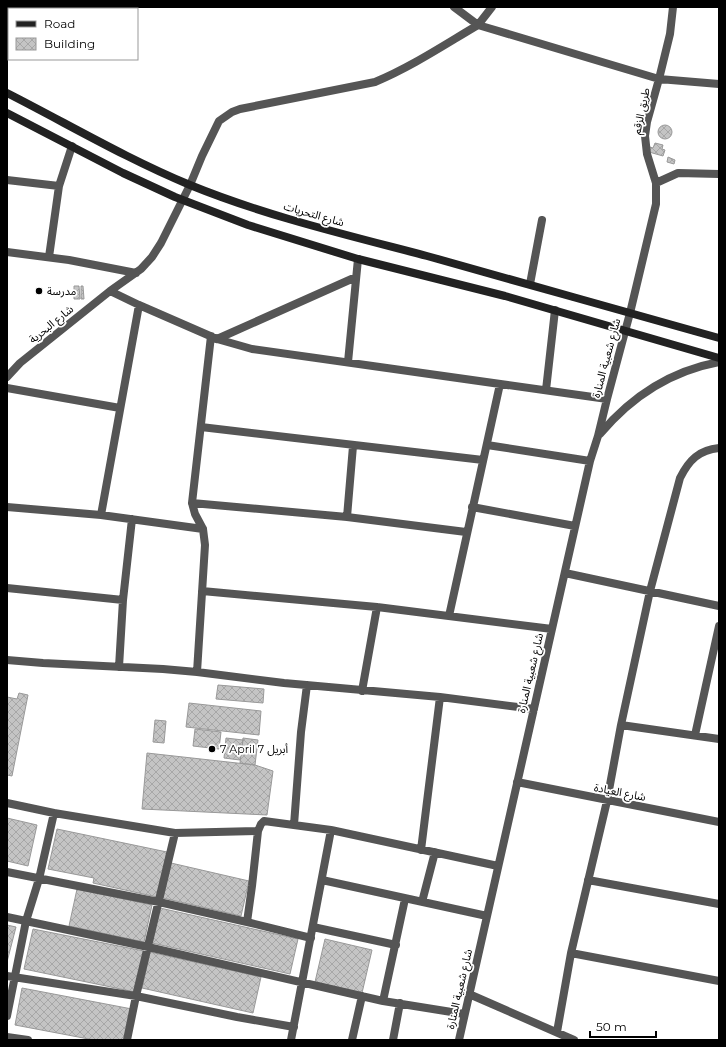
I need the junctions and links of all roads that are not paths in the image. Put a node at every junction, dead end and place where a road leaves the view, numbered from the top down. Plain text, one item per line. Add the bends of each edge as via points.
1 (454, 7) edge
2 (492, 7) edge
3 (673, 7) edge
4 (478, 25) junction
5 (659, 79) junction
6 (719, 84) edge
7 (7, 93) edge
8 (7, 113) edge
9 (72, 146) junction
10 (719, 174) edge
11 (7, 180) edge
12 (656, 183) junction
13 (190, 185) junction
14 (59, 186) junction
15 (182, 200) junction
16 (542, 220) dead end
17 (7, 252) edge
18 (49, 257) junction
19 (358, 259) junction
20 (136, 273) junction
21 (356, 277) junction
22 (530, 284) junction
23 (110, 291) junction
24 (139, 305) junction
25 (556, 310) junction
26 (630, 313) junction
27 (625, 330) junction
28 (214, 338) junction
29 (719, 338) edge
30 (719, 358) edge
31 (348, 362) junction
32 (719, 362) edge
33 (7, 377) edge
34 (500, 384) junction
35 (7, 388) edge
36 (546, 390) junction
37 (606, 399) junction
38 (120, 408) junction
39 (201, 427) junction
40 (598, 436) junction
41 (486, 445) junction
42 (353, 446) junction
43 (719, 448) edge
44 (483, 460) junction
45 (590, 461) junction
46 (192, 503) junction
47 (7, 507) edge
48 (472, 507) junction
49 (101, 515) junction
50 (347, 517) junction
51 (132, 519) junction
52 (575, 526) junction
53 (203, 529) junction
54 (466, 532) junction
55 (564, 572) junction
56 (7, 588) edge
57 (202, 591) junction
58 (650, 591) junction
59 (123, 600) junction
60 (719, 606) edge
61 (377, 607) junction
62 (449, 616) junction
63 (719, 626) edge
64 (552, 629) junction
65 (7, 660) edge
66 (118, 667) junction
67 (197, 672) junction
68 (307, 685) junction
69 (362, 691) junction
70 (440, 697) junction
71 (534, 709) junction
72 (621, 725) junction
73 (695, 735) junction
74 (719, 739) edge
75 (517, 782) junction
76 (607, 801) junction
77 (7, 803) edge
78 (54, 813) junction
79 (719, 822) edge
80 (294, 825) junction
81 (331, 830) junction
82 (258, 831) junction
83 (175, 833) junction
84 (421, 850) junction
85 (435, 852) junction
86 (498, 866) junction
87 (7, 872) edge
88 (39, 879) junction
89 (322, 880) junction
90 (588, 880) junction
91 (405, 899) junction
92 (159, 902) junction
93 (422, 902) junction
94 (719, 904) edge
95 (487, 916) junction
96 (7, 917) edge
97 (26, 921) junction
98 (247, 922) junction
99 (313, 926) junction
100 (311, 938) junction
101 (396, 945) junction
102 (148, 947) junction
103 (570, 953) junction
104 (11, 977) edge
105 (719, 981) edge
106 (302, 983) junction
107 (469, 994) junction
108 (136, 996) junction
109 (362, 996) junction
110 (383, 1001) junction
111 (400, 1003) junction
112 (464, 1014) junction
113 (7, 1016) edge
114 (294, 1027) junction
115 (557, 1032) junction
116 (7, 1037) edge
117 (28, 1040) edge
118 (127, 1040) edge
119 (291, 1040) edge
120 (352, 1040) edge
121 (393, 1040) edge
122 (458, 1040) edge
123 (574, 1040) edge

1 - 4 street
2 - 4 street
3 - 5 street, طريق الزقم via 670,34
4 - 5 street
4 - 13 street, شارع البحرية via 390,76 375,82 232,112 219,121
5 - 6 street
5 - 12 street, طريق الزقم via 645,136 647,154
7 - 13 main road, شارع التحريات
8 - 9 main road
9 - 14 street
9 - 15 main road
10 - 12 street via 678,173
11 - 14 street
12 - 26 street, طريق الزقم via 656,204
13 - 15 street, شارع البحرية
13 - 22 main road, شارع التحريات via 274,214
14 - 18 street
15 - 19 main road via 248,225
15 - 20 street, شارع البحرية via 155,252
16 - 22 street
17 - 18 street
18 - 20 street
19 - 21 street
19 - 25 main road
20 - 23 street, شارع البحرية
21 - 28 street
21 - 31 street
22 - 26 main road, شارع التحريات
23 - 24 street
23 - 33 street, شارع البحرية via 20,363
24 - 28 street
24 - 38 street
25 - 27 main road
25 - 36 street
26 - 27 street, شارع شعبية المنارة
26 - 29 main road, شارع التحريات
27 - 30 main road
27 - 37 street, شارع شعبية المنارة
28 - 31 street via 252,349
28 - 39 street
31 - 34 street
32 - 40 street via 678,374 648,390 621,411
34 - 36 street
34 - 41 street
35 - 38 street
36 - 37 street
37 - 40 street, شارع شعبية المنارة
38 - 49 street
39 - 42 street
39 - 46 street
40 - 45 street, شارع شعبية المنارة
41 - 44 street
41 - 45 street
42 - 44 street
42 - 50 street
43 - 58 street via 701,453 688,462 680,478
44 - 48 street
45 - 52 street, شارع شعبية المنارة
46 - 50 street
46 - 53 street
47 - 49 street
48 - 52 street
48 - 54 street
49 - 51 street
50 - 54 street
51 - 53 street
51 - 59 street
52 - 55 street, شارع شعبية المنارة
53 - 57 street via 205,545
54 - 62 street
55 - 58 street
55 - 64 street, شارع شعبية المنارة
56 - 59 street
57 - 61 street
57 - 67 street
58 - 60 street
58 - 72 street
59 - 66 street
61 - 62 street
61 - 69 street
62 - 64 street
63 - 73 street
64 - 71 street, شارع شعبية المنارة
65 - 66 street
66 - 67 street
67 - 68 street
68 - 69 street
68 - 80 street
69 - 70 street
70 - 71 street
70 - 84 street
71 - 75 street, شارع شعبية المنارة
72 - 73 street
72 - 76 street
73 - 74 street
75 - 76 street, شارع العيادة
75 - 86 street, شارع شعبية المنارة
76 - 79 street, شارع العيادة
76 - 90 street
77 - 78 street
78 - 83 street
78 - 88 street
80 - 81 street
80 - 82 street via 264,822
81 - 84 street
81 - 89 street
82 - 83 street
82 - 98 street
83 - 92 street
84 - 85 street
85 - 86 street
85 - 93 street
86 - 95 street, شارع شعبية المنارة
87 - 88 street
88 - 92 street
88 - 97 street
89 - 91 street
89 - 99 street
90 - 94 street
90 - 103 street
91 - 93 street
91 - 101 street
92 - 98 street
92 - 102 street
93 - 95 street
95 - 107 street, شارع شعبية المنارة
96 - 97 street
97 - 102 street
97 - 104 street
98 - 100 street
99 - 100 street
99 - 101 street
100 - 106 street
101 - 110 street
102 - 106 street
102 - 108 street
103 - 105 street
103 - 115 street
104 - 108 street
104 - 113 street
106 - 109 street
106 - 114 street
107 - 112 street, شارع شعبية المنارة
107 - 115 street
108 - 114 street
108 - 118 street
109 - 110 street
109 - 120 street
110 - 111 street
111 - 112 street
111 - 121 street
112 - 122 street, شارع شعبية المنارة
114 - 119 street
115 - 123 street
116 - 117 street

